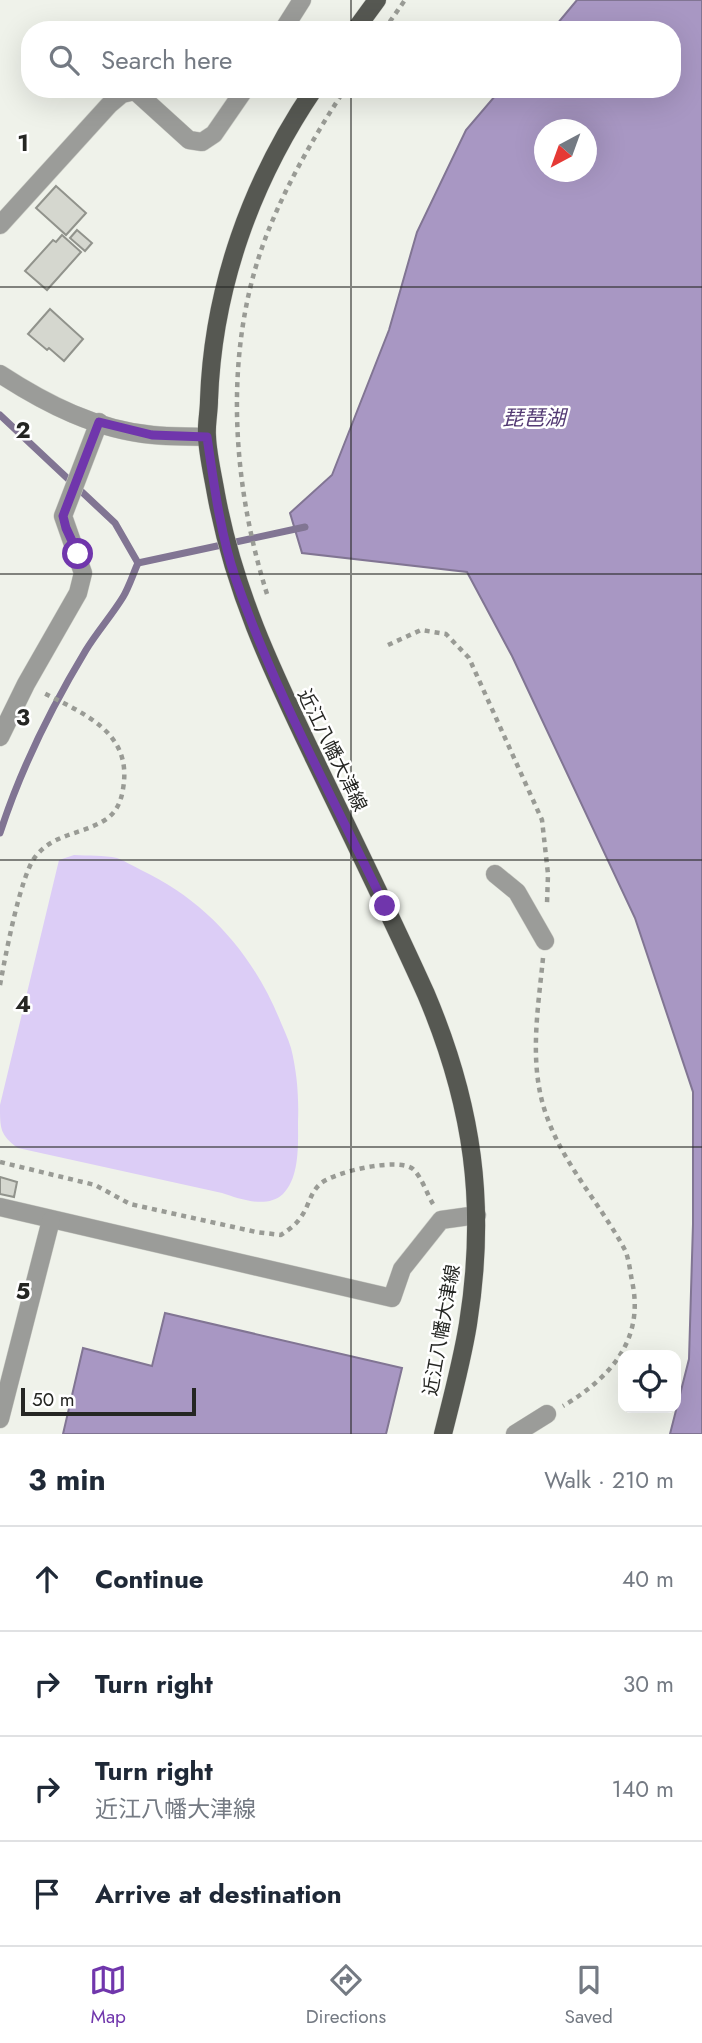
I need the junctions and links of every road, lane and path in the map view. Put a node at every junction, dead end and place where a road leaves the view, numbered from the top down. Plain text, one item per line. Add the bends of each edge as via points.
1 (303, 0) edge
2 (377, 0) edge
3 (405, 0) edge
4 (289, 21) edge
5 (362, 21) edge
6 (390, 21) edge
7 (117, 98) edge
8 (142, 98) edge
9 (239, 98) edge
10 (309, 98) edge
11 (340, 98) edge
12 (0, 225) edge
13 (0, 374) edge
14 (99, 422) junction
15 (207, 437) junction
16 (255, 551) dead end
17 (388, 645) dead end
18 (26, 684) junction
19 (0, 737) edge
20 (495, 874) dead end
21 (545, 941) junction
22 (0, 985) edge
23 (0, 1162) edge
24 (0, 1207) edge
25 (477, 1215) junction
26 (51, 1220) junction
27 (441, 1220) junction
28 (583, 1394) dead end
29 (547, 1415) dead end
30 (0, 1419) edge
31 (443, 1434) edge
32 (515, 1434) edge

1 - 4 street
2 - 5 main road
3 - 6 path
7 - 12 street
8 - 9 street via 190,140 202,142 214,134
10 - 15 main road, 近江八幡大津線 via 274,155 239,235 220,304 210,368
11 - 16 path via 285,192 251,285 237,399 239,454
13 - 14 street via 59,409
14 - 15 street via 152,435
14 - 18 street via 63,516 83,573 78,593
15 - 25 main road, 近江八幡大津線 via 230,558 273,673 441,1029 466,1112
17 - 21 path via 421,630 446,634 469,658 542,820 548,874
18 - 19 street
18 - 22 path via 108,730 125,768 124,784 116,810 105,820 55,839 33,860
20 - 21 street via 517,892
21 - 28 path via 536,1033 538,1077 547,1116 626,1253 635,1295 631,1336 614,1366
23 - 27 path via 95,1185 130,1204 281,1235 301,1218 320,1183 332,1176 384,1165 408,1166
24 - 26 street
25 - 27 street
25 - 31 main road, 近江八幡大津線 via 468,1325
26 - 27 street via 392,1298 402,1269
26 - 30 street
29 - 32 street

